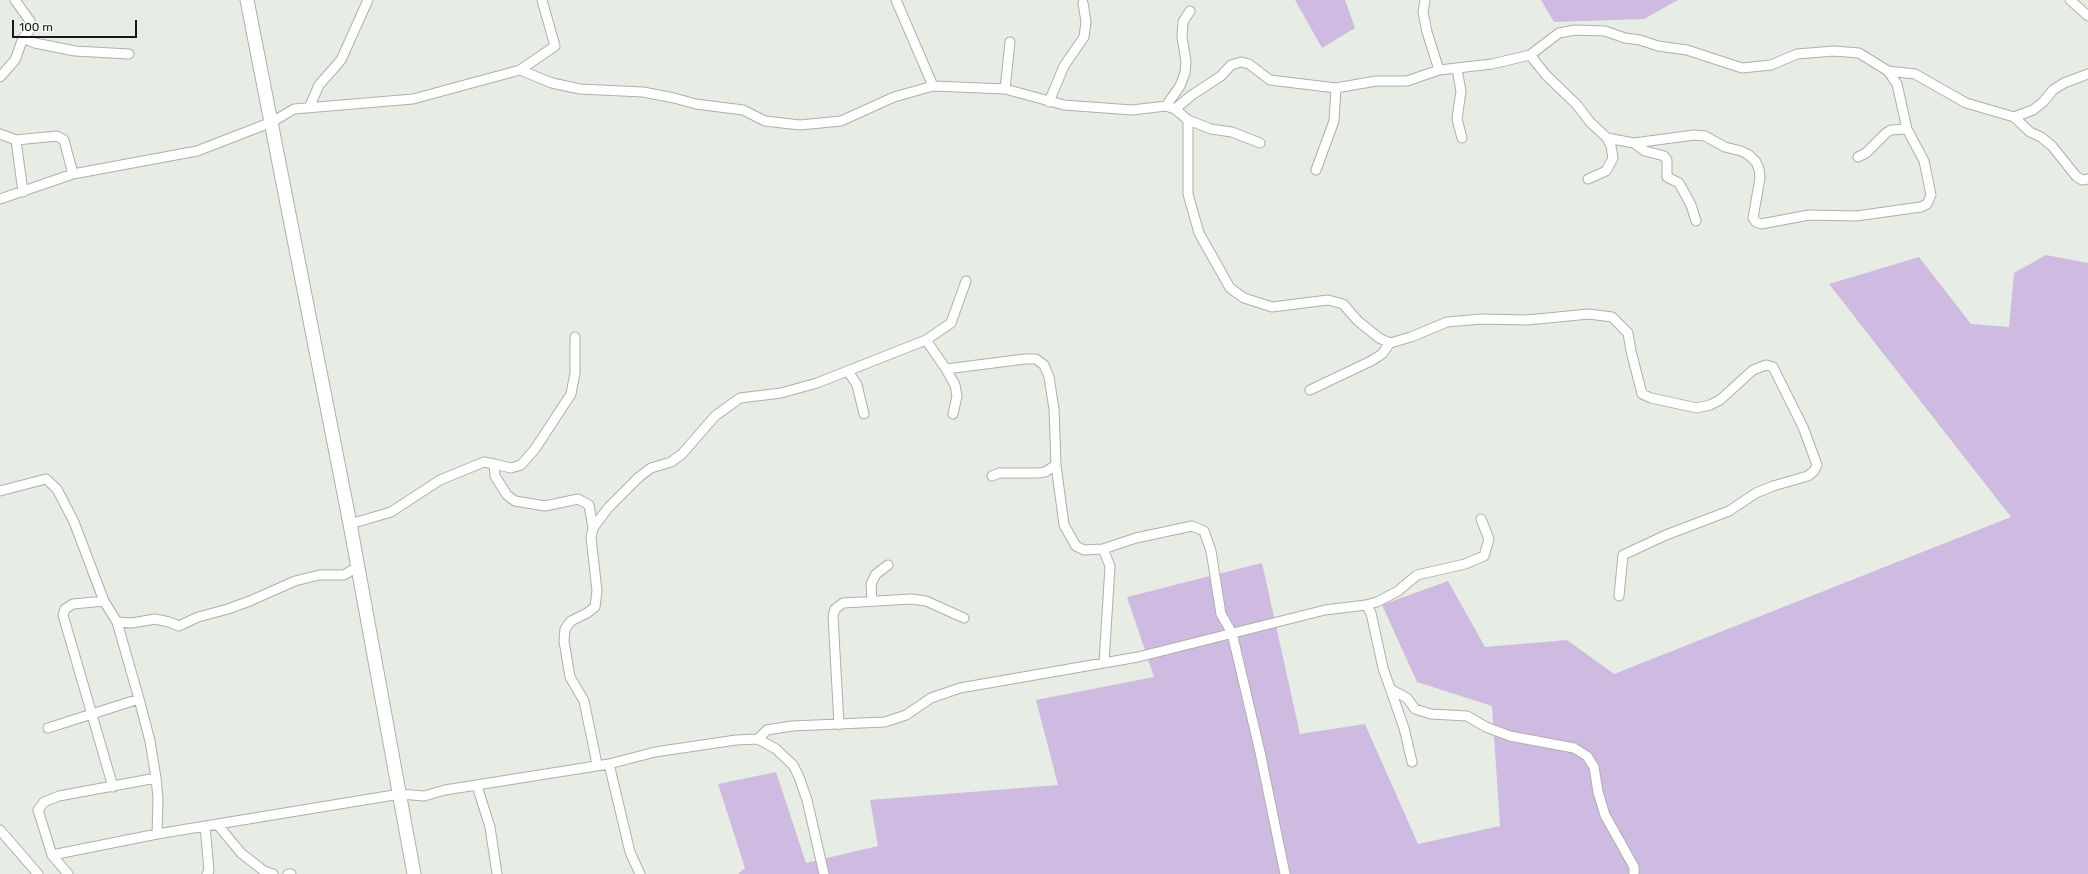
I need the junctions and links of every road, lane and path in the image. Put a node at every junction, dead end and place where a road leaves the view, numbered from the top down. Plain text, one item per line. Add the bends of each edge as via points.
1 (15, 0) edge
2 (247, 0) edge
3 (368, 0) edge
4 (542, 0) edge
5 (896, 0) edge
6 (1425, 0) edge
7 (2070, 0) edge
8 (1083, 3) dead end
9 (1190, 11) dead end
10 (2088, 16) edge
11 (23, 38) junction
12 (1010, 42) dead end
13 (129, 54) dead end
14 (1530, 55) junction
15 (1457, 69) junction
16 (520, 70) junction
17 (1439, 70) junction
18 (1888, 71) junction
19 (2088, 74) edge
20 (0, 77) edge
21 (933, 86) junction
22 (1336, 88) junction
23 (1005, 89) junction
24 (1049, 102) junction
25 (310, 108) junction
26 (1170, 108) junction
27 (2014, 117) junction
28 (1188, 120) junction
29 (272, 122) junction
30 (1907, 129) junction
31 (0, 134) edge
32 (1462, 138) dead end
33 (1607, 138) junction
34 (16, 140) junction
35 (1260, 143) dead end
36 (1634, 143) junction
37 (1858, 157) dead end
38 (1316, 170) dead end
39 (73, 174) junction
40 (1588, 179) dead end
41 (2088, 179) edge
42 (23, 192) junction
43 (0, 199) edge
44 (1696, 221) dead end
45 (966, 281) dead end
46 (575, 337) dead end
47 (926, 340) junction
48 (1390, 343) junction
49 (946, 369) junction
50 (848, 371) junction
51 (1310, 390) dead end
52 (864, 414) dead end
53 (953, 414) dead end
54 (494, 464) junction
55 (1056, 465) junction
56 (992, 476) dead end
57 (0, 491) edge
58 (1481, 519) dead end
59 (350, 524) junction
60 (592, 528) junction
61 (1103, 549) junction
62 (888, 565) dead end
63 (357, 568) junction
64 (1619, 596) dead end
65 (872, 600) junction
66 (104, 601) junction
67 (1366, 605) junction
68 (964, 618) dead end
69 (117, 622) junction
70 (1232, 633) junction
71 (1104, 663) junction
72 (1392, 690) junction
73 (139, 698) junction
74 (93, 714) junction
75 (839, 725) junction
76 (48, 728) dead end
77 (758, 739) junction
78 (1412, 762) dead end
79 (597, 764) junction
80 (609, 764) junction
81 (156, 778) junction
82 (477, 786) junction
83 (113, 787) junction
84 (400, 794) junction
85 (217, 824) junction
86 (205, 826) junction
87 (0, 830) edge
88 (157, 834) junction
89 (52, 855) junction
90 (38, 874) edge
91 (68, 874) edge
92 (207, 874) edge
93 (273, 874) edge
94 (288, 874) edge
95 (291, 874) edge
96 (414, 874) edge
97 (497, 874) edge
98 (640, 874) edge
99 (824, 874) edge
100 (1285, 874) edge
101 (1634, 874) edge

1 - 11 street via 30,21 30,31
2 - 29 highway
3 - 25 street via 341,60 319,85
4 - 16 street via 555,46
5 - 21 street
6 - 17 street via 1423,12 1427,32
7 - 10 street
8 - 24 street via 1086,22 1084,36 1064,66
9 - 26 street via 1183,22 1182,30 1185,73
11 - 13 street via 75,51
11 - 20 street via 15,60
12 - 23 street
14 - 15 street
14 - 18 street via 1559,33 1575,30 1605,31 1658,46 1687,50 1742,68 1771,65 1797,54 1834,51 1859,53
14 - 33 street
15 - 17 street
15 - 32 street via 1461,91 1457,119
16 - 21 street via 552,83 580,89 644,92 696,104 743,110 765,121 800,125 841,121 894,97
16 - 25 street via 413,99
17 - 22 street via 1407,81 1376,81
18 - 27 street via 1915,74 1966,103
18 - 30 street via 1897,84
19 - 27 street via 2064,83 2033,110
21 - 23 street
22 - 26 street via 1270,80 1249,64 1241,62 1232,65 1221,76
22 - 38 street via 1334,121
23 - 24 street
24 - 26 street via 1132,110
25 - 29 street via 294,109
26 - 28 street
27 - 41 street via 2030,132 2052,146 2076,176 2082,180
28 - 35 street
28 - 48 street via 1188,194 1199,233 1230,288 1244,298 1272,308 1328,300 1344,304 1358,321 1379,338
29 - 39 street via 197,151
29 - 59 highway
30 - 36 street via 1924,161 1928,175 1931,195 1927,204 1856,216 1809,215 1761,224 1753,218 1760,178 1759,169 1749,155 1699,136
30 - 37 street via 1891,130
31 - 34 street
33 - 36 street
33 - 40 street via 1613,158 1606,171
34 - 39 street via 57,136 64,140
34 - 42 street
36 - 44 street via 1645,151 1664,156 1667,160 1667,177 1679,183
39 - 42 street
42 - 43 street
45 - 47 street via 951,323
46 - 54 street via 575,373 571,394 535,449 521,465 511,468
47 - 49 street
47 - 50 street
48 - 51 street via 1382,354 1371,361
48 - 64 street via 1447,322 1482,319 1527,320 1589,314 1612,317 1628,333 1642,394 1697,408 1720,400 1728,390 1753,370 1766,365 1773,367 1803,427 1817,465 1814,471 1808,476 1756,493 1729,511 1666,534 1623,555
49 - 53 street via 957,396
49 - 55 street via 1025,358 1036,359 1044,365 1049,377 1054,409
50 - 52 street via 857,385
50 - 60 street via 781,393 740,398 715,416 682,454 671,462 651,468 639,477
54 - 59 street via 484,462 444,478 391,512
54 - 60 street via 495,476 507,495 515,501 545,506 571,499 584,500 591,510
55 - 56 street via 1045,472 999,473
55 - 61 street via 1064,525 1070,537 1076,546 1084,550
57 - 66 street via 46,479 57,489 74,522
58 - 67 street via 1489,540 1484,556 1465,564 1417,575 1398,591
59 - 63 highway
60 - 79 street via 598,592 595,607 571,621 566,629 564,641 570,677 584,701
61 - 70 street via 1136,538 1192,526 1204,531 1211,551 1221,614
61 - 71 street via 1110,566
62 - 65 street via 876,574 871,584
63 - 69 street via 344,575 319,575 295,581 250,601 198,617 179,626 155,619 132,623
63 - 84 highway
65 - 68 street via 926,601
65 - 75 street via 843,602 835,609 833,616
66 - 69 street
66 - 74 street via 73,604 65,609 63,614
67 - 70 street via 1324,610
67 - 72 street via 1371,613 1383,668
69 - 73 street
70 - 71 street
70 - 100 street
71 - 75 street via 960,688 931,698 906,715 885,722
72 - 78 street
72 - 101 street via 1407,698 1415,709 1467,716 1510,736 1574,748 1587,756 1594,767 1605,815 1634,867
73 - 74 street
73 - 81 street
74 - 76 street
74 - 83 street
75 - 77 street via 792,726 767,730
77 - 80 street via 655,752
77 - 99 street via 776,749 793,765 799,777 807,800
79 - 80 street
79 - 82 street
80 - 98 street via 630,852
81 - 83 street
81 - 88 street
82 - 84 street via 424,796
82 - 97 street via 490,827
83 - 89 street via 59,796 44,802 38,810
84 - 85 street
84 - 96 highway
85 - 86 street
85 - 93 street via 241,853 264,871
86 - 88 street
86 - 92 street via 209,871
87 - 90 street
88 - 89 street
89 - 91 street
94 - 95 street

